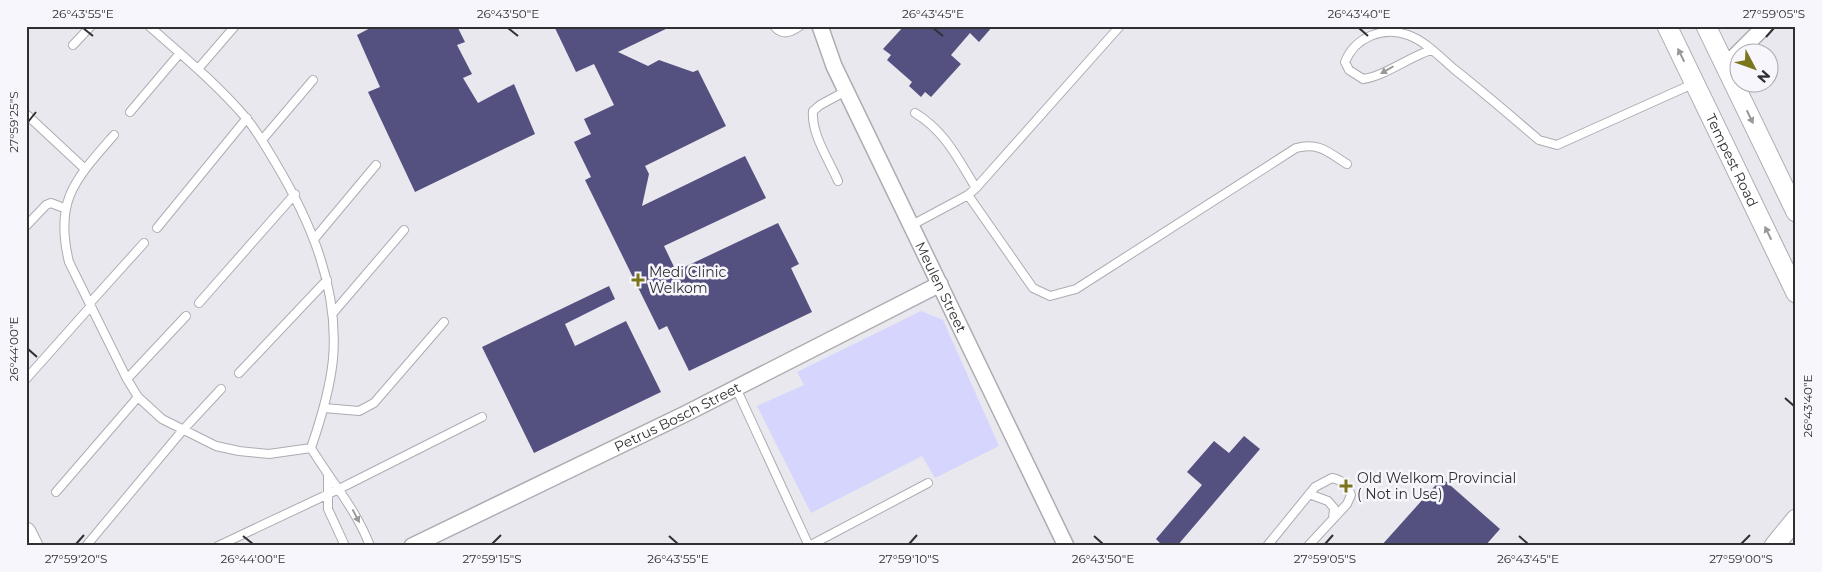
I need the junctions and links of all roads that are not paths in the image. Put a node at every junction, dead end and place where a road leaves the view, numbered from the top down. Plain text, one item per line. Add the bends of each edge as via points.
1 (91, 26) edge
2 (149, 26) edge
3 (236, 26) edge
4 (774, 26) edge
5 (800, 26) edge
6 (820, 26) edge
7 (1120, 26) edge
8 (1667, 26) edge
9 (1706, 26) edge
10 (1765, 26) edge
11 (73, 45) dead end
12 (1432, 50) junction
13 (180, 53) junction
14 (1725, 66) junction
15 (198, 69) junction
16 (313, 80) dead end
17 (1695, 83) junction
18 (846, 91) junction
19 (130, 112) dead end
20 (915, 113) dead end
21 (27, 116) edge
22 (246, 118) junction
23 (114, 135) dead end
24 (262, 140) junction
25 (1347, 164) dead end
26 (376, 165) dead end
27 (85, 169) junction
28 (838, 181) dead end
29 (976, 188) junction
30 (294, 194) junction
31 (968, 195) junction
32 (64, 208) junction
33 (1796, 212) edge
34 (26, 226) edge
35 (912, 226) junction
36 (157, 228) dead end
37 (404, 230) dead end
38 (314, 238) junction
39 (144, 243) dead end
40 (1789, 259) edge
41 (327, 280) junction
42 (940, 284) junction
43 (1796, 293) edge
44 (199, 303) dead end
45 (90, 305) junction
46 (333, 313) junction
47 (186, 316) dead end
48 (444, 322) dead end
49 (239, 373) dead end
50 (26, 379) edge
51 (127, 379) junction
52 (736, 388) junction
53 (221, 389) dead end
54 (138, 397) junction
55 (324, 408) junction
56 (482, 418) dead end
57 (182, 431) junction
58 (311, 448) junction
59 (328, 477) junction
60 (928, 483) dead end
61 (339, 489) junction
62 (56, 492) dead end
63 (1309, 494) junction
64 (326, 495) junction
65 (1333, 519) junction
66 (1796, 519) edge
67 (26, 532) edge
68 (33, 546) edge
69 (86, 546) edge
70 (218, 546) edge
71 (345, 546) edge
72 (370, 546) edge
73 (412, 546) edge
74 (809, 546) edge
75 (1066, 546) edge
76 (1267, 546) edge
77 (1308, 546) edge
78 (1774, 546) edge

1 - 11 lane
2 - 13 lane
3 - 15 lane
4 - 5 lane via 781,33 787,33
6 - 18 street, Meulen Street
7 - 29 lane
17 -> 8 street, Tempest Road
9 - 14 street
10 - 14 street
12 -> 12 lane via 1379,75 1363,79 1349,70 1345,62 1356,44 1368,36 1386,32 1410,35
12 - 17 lane via 1539,140 1556,145
13 - 15 lane
13 - 19 lane
14 -> 33 street
15 - 22 lane
16 - 24 lane
40 -> 17 street, Tempest Road
18 - 28 lane via 820,105 813,111 812,119
18 - 35 street, Meulen Street
20 - 29 lane via 939,130
21 - 27 lane
22 - 24 lane
22 - 36 lane
23 - 27 lane
24 - 30 lane
25 - 31 lane via 1318,146 1296,148 1076,289 1050,296 1033,288
26 - 38 lane
27 - 32 lane via 73,186
29 - 31 lane
30 - 38 lane
30 - 44 lane
31 - 35 lane
32 - 34 lane via 46,205
32 - 45 lane via 63,238 69,262
35 - 42 street, Meulen Street
37 - 46 lane
38 - 41 lane
39 - 45 lane
40 - 43 street, Tempest Road
41 - 46 lane
41 - 49 lane
42 - 52 street, Petrus Bosch Street
42 - 75 street, Meulen Street
45 - 50 lane
45 - 51 lane
46 - 55 lane via 333,359
47 - 51 lane
48 - 55 lane via 374,403 359,410
51 - 54 lane
52 - 73 street, Petrus Bosch Street
52 - 74 lane
53 - 57 lane
54 - 57 lane via 162,419
54 - 62 lane
55 - 58 lane
56 - 61 lane
57 - 58 lane via 216,446 239,451 269,454
57 - 69 lane
58 - 59 lane
59 - 61 lane
59 - 64 lane
60 - 74 lane
61 - 64 lane
61 -> 72 lane via 359,520
63 - 65 lane via 1328,501 1334,508
63 - 65 lane via 1332,478 1345,484 1350,495 1347,504
63 - 76 lane
64 - 70 lane
64 - 71 lane via 328,509
65 - 77 lane
66 - 78 street
67 - 68 street

